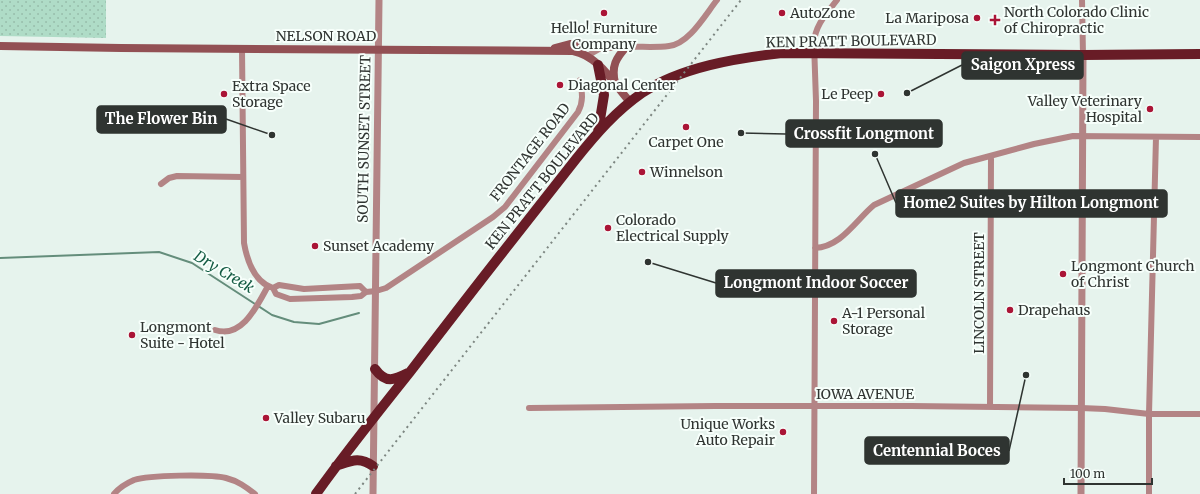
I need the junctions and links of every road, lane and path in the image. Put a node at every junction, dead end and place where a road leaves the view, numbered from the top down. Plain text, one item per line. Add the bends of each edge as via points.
1 (378, 0) edge
2 (716, 0) edge
3 (837, 0) edge
4 (1082, 0) edge
5 (0, 46) edge
6 (627, 46) junction
7 (242, 49) junction
8 (378, 50) junction
9 (547, 51) junction
10 (814, 53) junction
11 (1200, 54) edge
12 (1083, 55) junction
13 (587, 56) junction
14 (598, 65) junction
15 (580, 80) dead end
16 (616, 86) junction
17 (630, 102) junction
18 (598, 132) junction
19 (1082, 136) junction
20 (1156, 137) junction
21 (1200, 137) edge
22 (991, 156) junction
23 (243, 177) junction
24 (161, 184) dead end
25 (815, 248) junction
26 (270, 287) junction
27 (376, 291) junction
28 (366, 292) junction
29 (215, 330) dead end
30 (375, 369) junction
31 (410, 372) junction
32 (814, 406) junction
33 (990, 407) junction
34 (529, 408) dead end
35 (1081, 408) junction
36 (1149, 414) junction
37 (1200, 414) edge
38 (375, 416) junction
39 (336, 466) junction
40 (373, 466) junction
41 (373, 480) dead end
42 (114, 494) edge
43 (255, 494) edge
44 (316, 494) edge
45 (814, 494) edge
46 (1081, 494) edge
47 (1149, 494) edge

1 - 8 street, SOUTH SUNSET STREET
2 - 6 street via 688,36 679,43 669,46
3 - 10 street via 817,29
4 - 12 street
5 - 7 main road, NELSON ROAD
6 - 9 main road via 570,44
6 - 13 street via 602,48
6 - 16 main road via 615,64
7 - 8 main road, NELSON ROAD
7 - 23 street
8 - 9 main road, NELSON ROAD
8 - 27 street, SOUTH SUNSET STREET
9 - 13 main road, NELSON ROAD via 573,51
10 - 12 highway, KEN PRATT BOULEVARD
10 - 17 highway, KEN PRATT BOULEVARD via 764,55 717,64 675,77
10 - 25 street
11 - 12 highway, KEN PRATT BOULEVARD
12 - 19 street
13 - 14 main road, NELSON ROAD
14 - 16 main road, NELSON ROAD
14 - 18 highway via 604,95
15 - 27 street, FRONTAGE ROAD via 583,98 578,112 505,207 400,279
16 - 17 main road, NELSON ROAD
17 - 18 highway, KEN PRATT BOULEVARD
18 - 31 highway, KEN PRATT BOULEVARD
19 - 20 street
19 - 22 street
19 - 35 street
20 - 21 street
20 - 36 street
22 - 25 street via 964,163 874,205 848,231 828,245
22 - 33 street, LINCOLN STREET
23 - 24 street via 177,176
23 - 26 street via 246,256 255,273
25 - 32 street
26 - 28 street via 360,286
26 - 28 street via 276,294 290,298 352,297 361,296
26 - 29 street via 243,324 234,330
27 - 28 street, FRONTAGE ROAD
27 - 30 street, SOUTH SUNSET STREET
30 - 31 highway via 380,376 392,380
30 - 38 street, SOUTH SUNSET STREET
31 - 38 highway, KEN PRATT BOULEVARD
32 - 33 street, IOWA AVENUE
32 - 34 street, IOWA AVENUE
32 - 45 street
33 - 35 street, IOWA AVENUE
35 - 36 street, IOWA AVENUE
35 - 46 street
36 - 37 street, IOWA AVENUE
36 - 47 street
38 - 39 highway, KEN PRATT BOULEVARD
38 - 40 street, SOUTH SUNSET STREET
39 - 40 highway via 359,459
39 - 44 highway, KEN PRATT BOULEVARD
40 - 41 street, SOUTH SUNSET STREET via 373,494
42 - 43 street via 126,484 147,477 212,476 235,481

